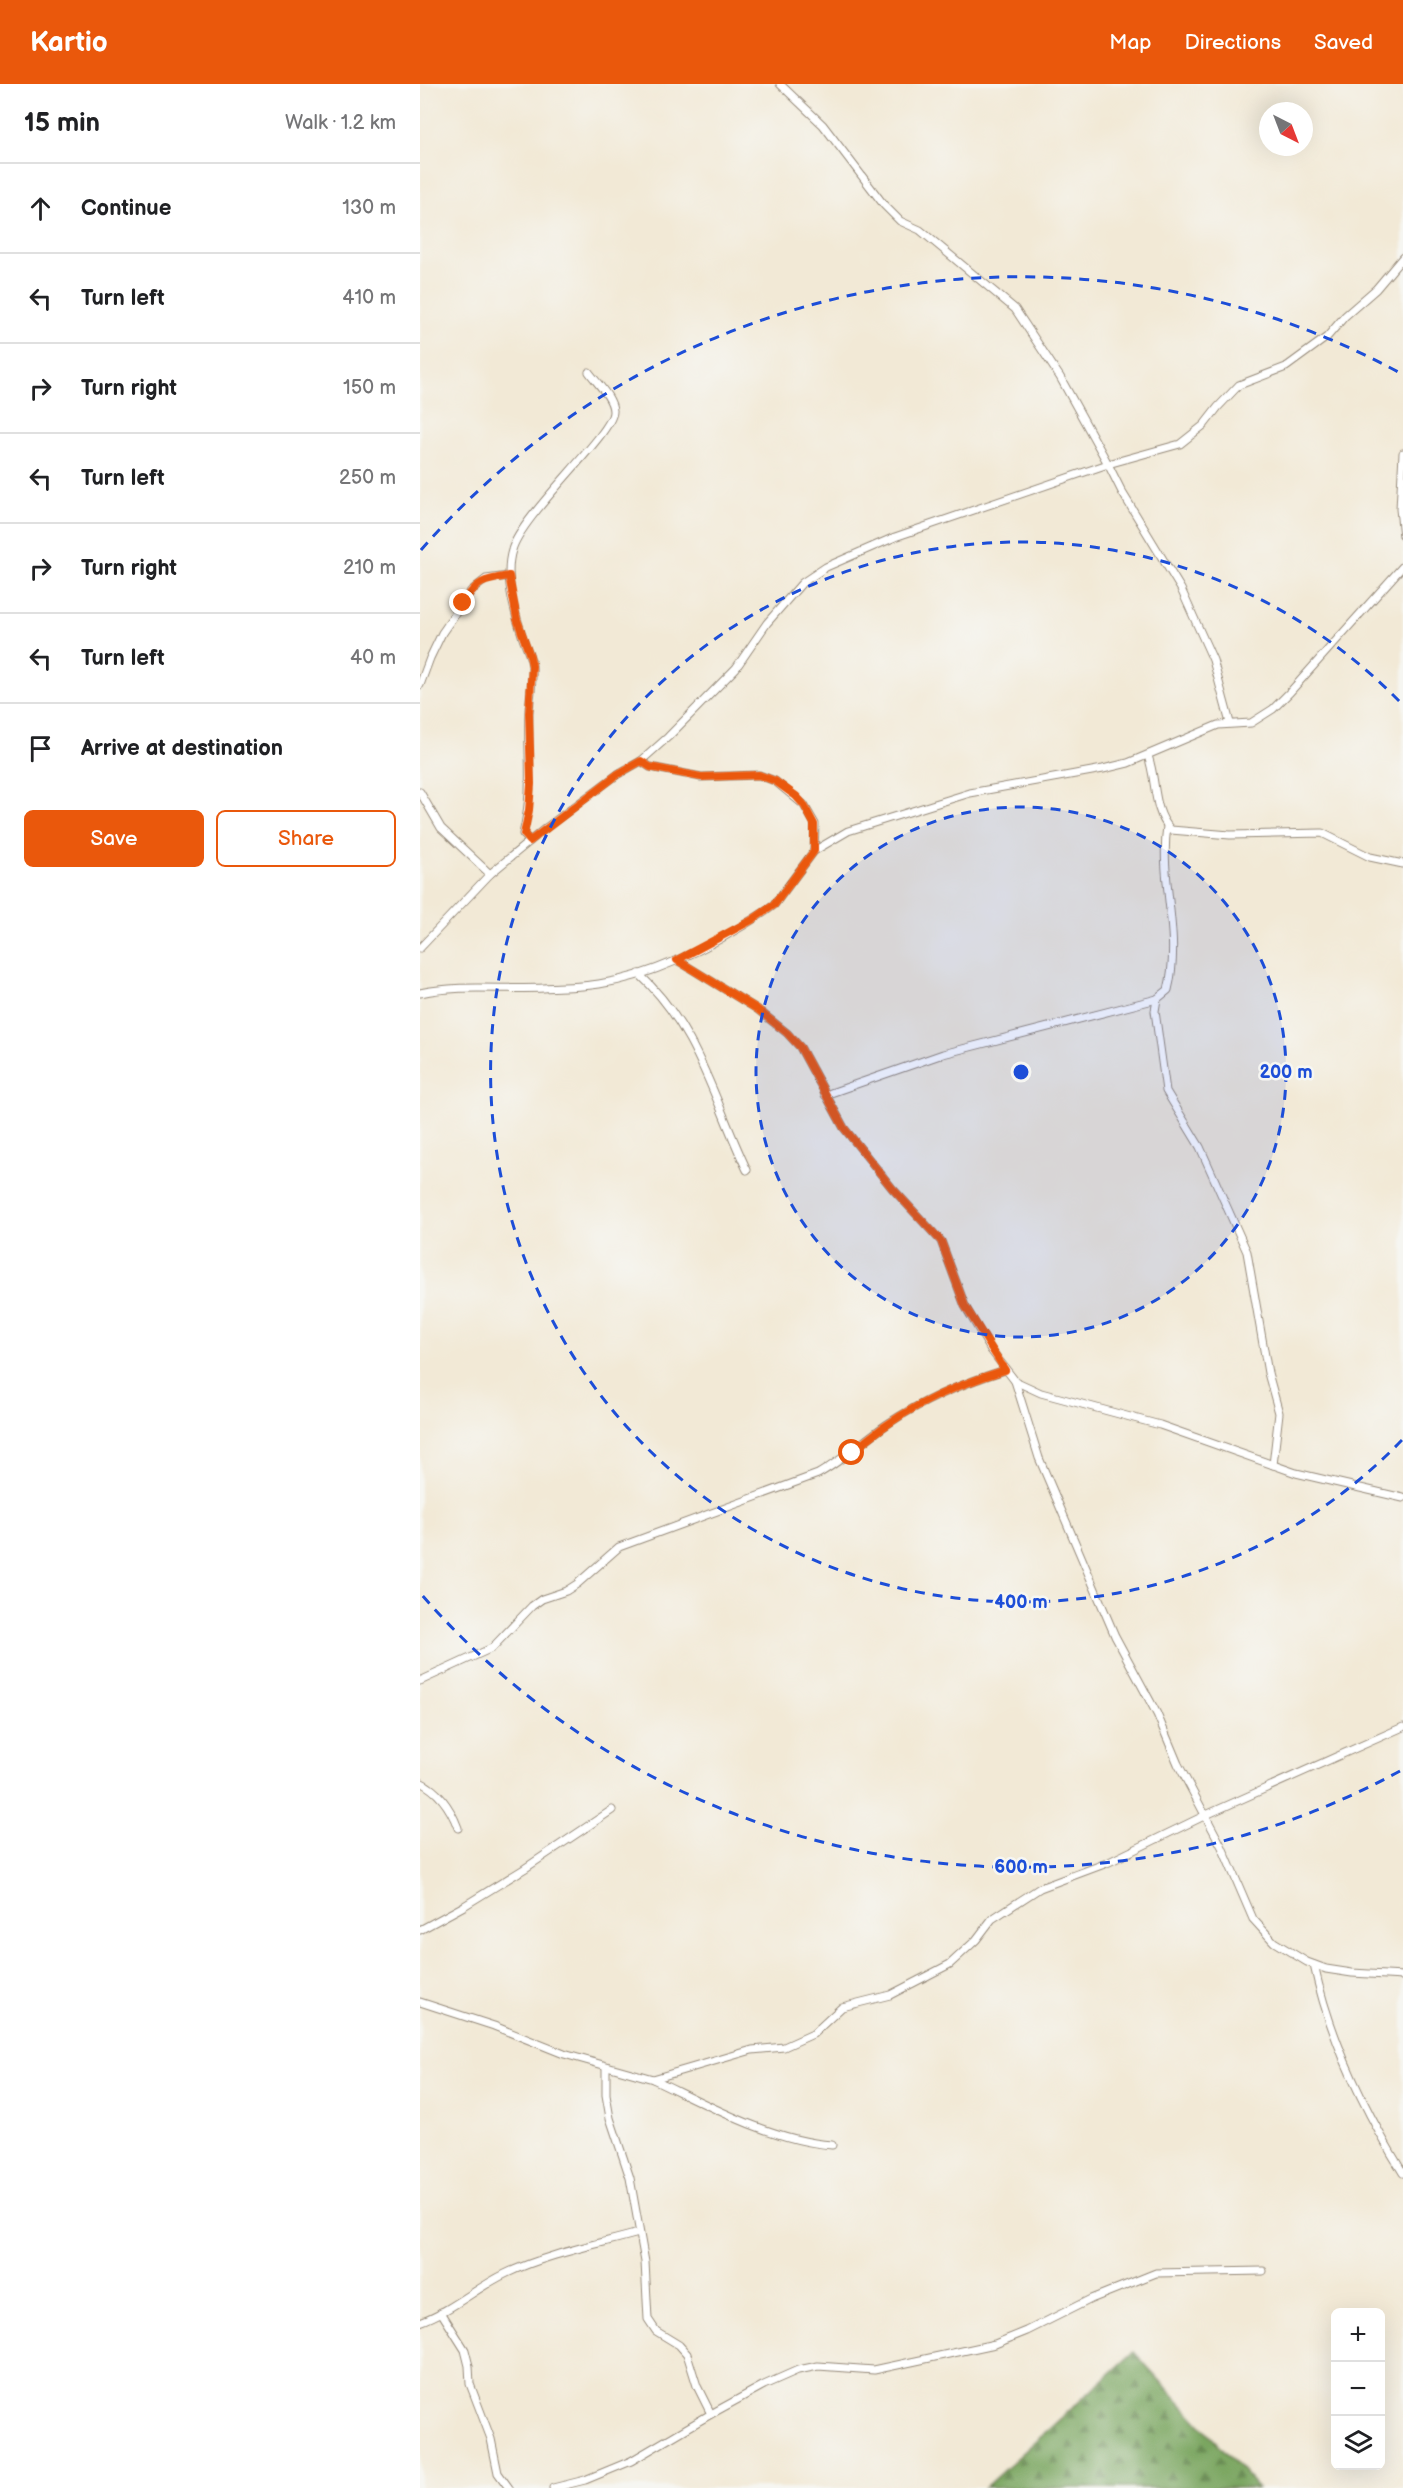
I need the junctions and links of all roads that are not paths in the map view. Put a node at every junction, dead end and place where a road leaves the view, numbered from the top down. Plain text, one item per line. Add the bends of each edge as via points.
1 (780, 84) edge
2 (1403, 257) edge
3 (589, 372) dead end
4 (1403, 453) edge
5 (1108, 464) junction
6 (1403, 536) edge
7 (1403, 566) edge
8 (509, 576) junction
9 (420, 685) edge
10 (1230, 723) junction
11 (1148, 756) junction
12 (641, 761) junction
13 (420, 792) edge
14 (1167, 826) junction
15 (530, 841) junction
16 (814, 851) junction
17 (1403, 864) edge
18 (490, 874) junction
19 (420, 948) edge
20 (677, 960) junction
21 (639, 974) junction
22 (420, 993) edge
23 (1157, 999) junction
24 (825, 1095) junction
25 (747, 1170) dead end
26 (1005, 1370) junction
27 (1015, 1381) junction
28 (1273, 1465) junction
29 (1403, 1498) edge
30 (420, 1681) edge
31 (1403, 1727) edge
32 (420, 1782) edge
33 (612, 1810) dead end
34 (1206, 1815) junction
35 (458, 1828) dead end
36 (420, 1930) edge
37 (1314, 1965) junction
38 (1403, 1976) edge
39 (420, 2002) edge
40 (606, 2067) junction
41 (653, 2079) junction
42 (832, 2145) dead end
43 (1403, 2173) edge
44 (639, 2233) junction
45 (1263, 2271) dead end
46 (441, 2312) junction
47 (420, 2322) edge
48 (711, 2414) junction
49 (508, 2488) edge
50 (553, 2488) edge

1 - 5 street via 823,125 900,221 920,230 1015,309 1060,377
2 - 5 street via 1327,337 1286,367 1239,385 1204,425 1180,444
3 - 8 street via 611,403 612,418 525,527 512,550
4 - 6 street
5 - 10 street via 1181,590 1213,660
5 - 12 street via 895,537 826,567 802,584 767,623 736,668
7 - 10 street via 1274,709 1251,723
8 - 9 street via 486,579 471,591 442,633
8 - 15 street via 532,666 531,784 524,834
10 - 11 street
11 - 14 street via 1159,811
11 - 16 street via 1103,769 970,793 848,831
12 - 15 street
12 - 16 street via 650,767 701,777 759,775 775,781 796,796 809,814 814,824
13 - 18 street via 441,828
14 - 17 street via 1176,832 1203,834 1322,833 1370,857
14 - 23 street via 1164,863 1174,948 1168,990
15 - 18 street
16 - 20 street via 774,905
18 - 19 street
20 - 21 street
20 - 24 street via 757,1009 787,1033 807,1058
21 - 22 street via 599,984 494,986
21 - 25 street via 668,1004 688,1035
23 - 24 street via 943,1054
23 - 28 street via 1155,1011 1166,1090 1200,1147 1247,1252 1279,1413
24 - 26 street via 860,1149 941,1241 965,1306
26 - 27 street
26 - 30 street via 951,1389 905,1413 818,1474 619,1547 577,1584 532,1606 492,1648
27 - 28 street via 1041,1393 1160,1425
27 - 34 street via 1040,1458 1112,1628 1157,1714 1186,1783
28 - 29 street
31 - 34 street
32 - 35 street via 438,1794
33 - 36 street
34 - 37 street via 1258,1927 1274,1942
34 - 41 street via 1107,1863 1040,1888 993,1919 950,1964 890,1995 843,2007 806,2038
37 - 38 street via 1353,1973
37 - 43 street via 1329,2020 1350,2074
39 - 40 street
40 - 41 street
40 - 44 street via 610,2118 630,2178
41 - 42 street via 744,2121 809,2143
44 - 46 street via 523,2266
44 - 48 street via 648,2319 656,2331 680,2345 687,2354
45 - 48 street via 1156,2273 995,2344 874,2370 798,2370
46 - 47 street
46 - 49 street via 465,2350 470,2384 491,2439 498,2473
48 - 50 street via 613,2470

